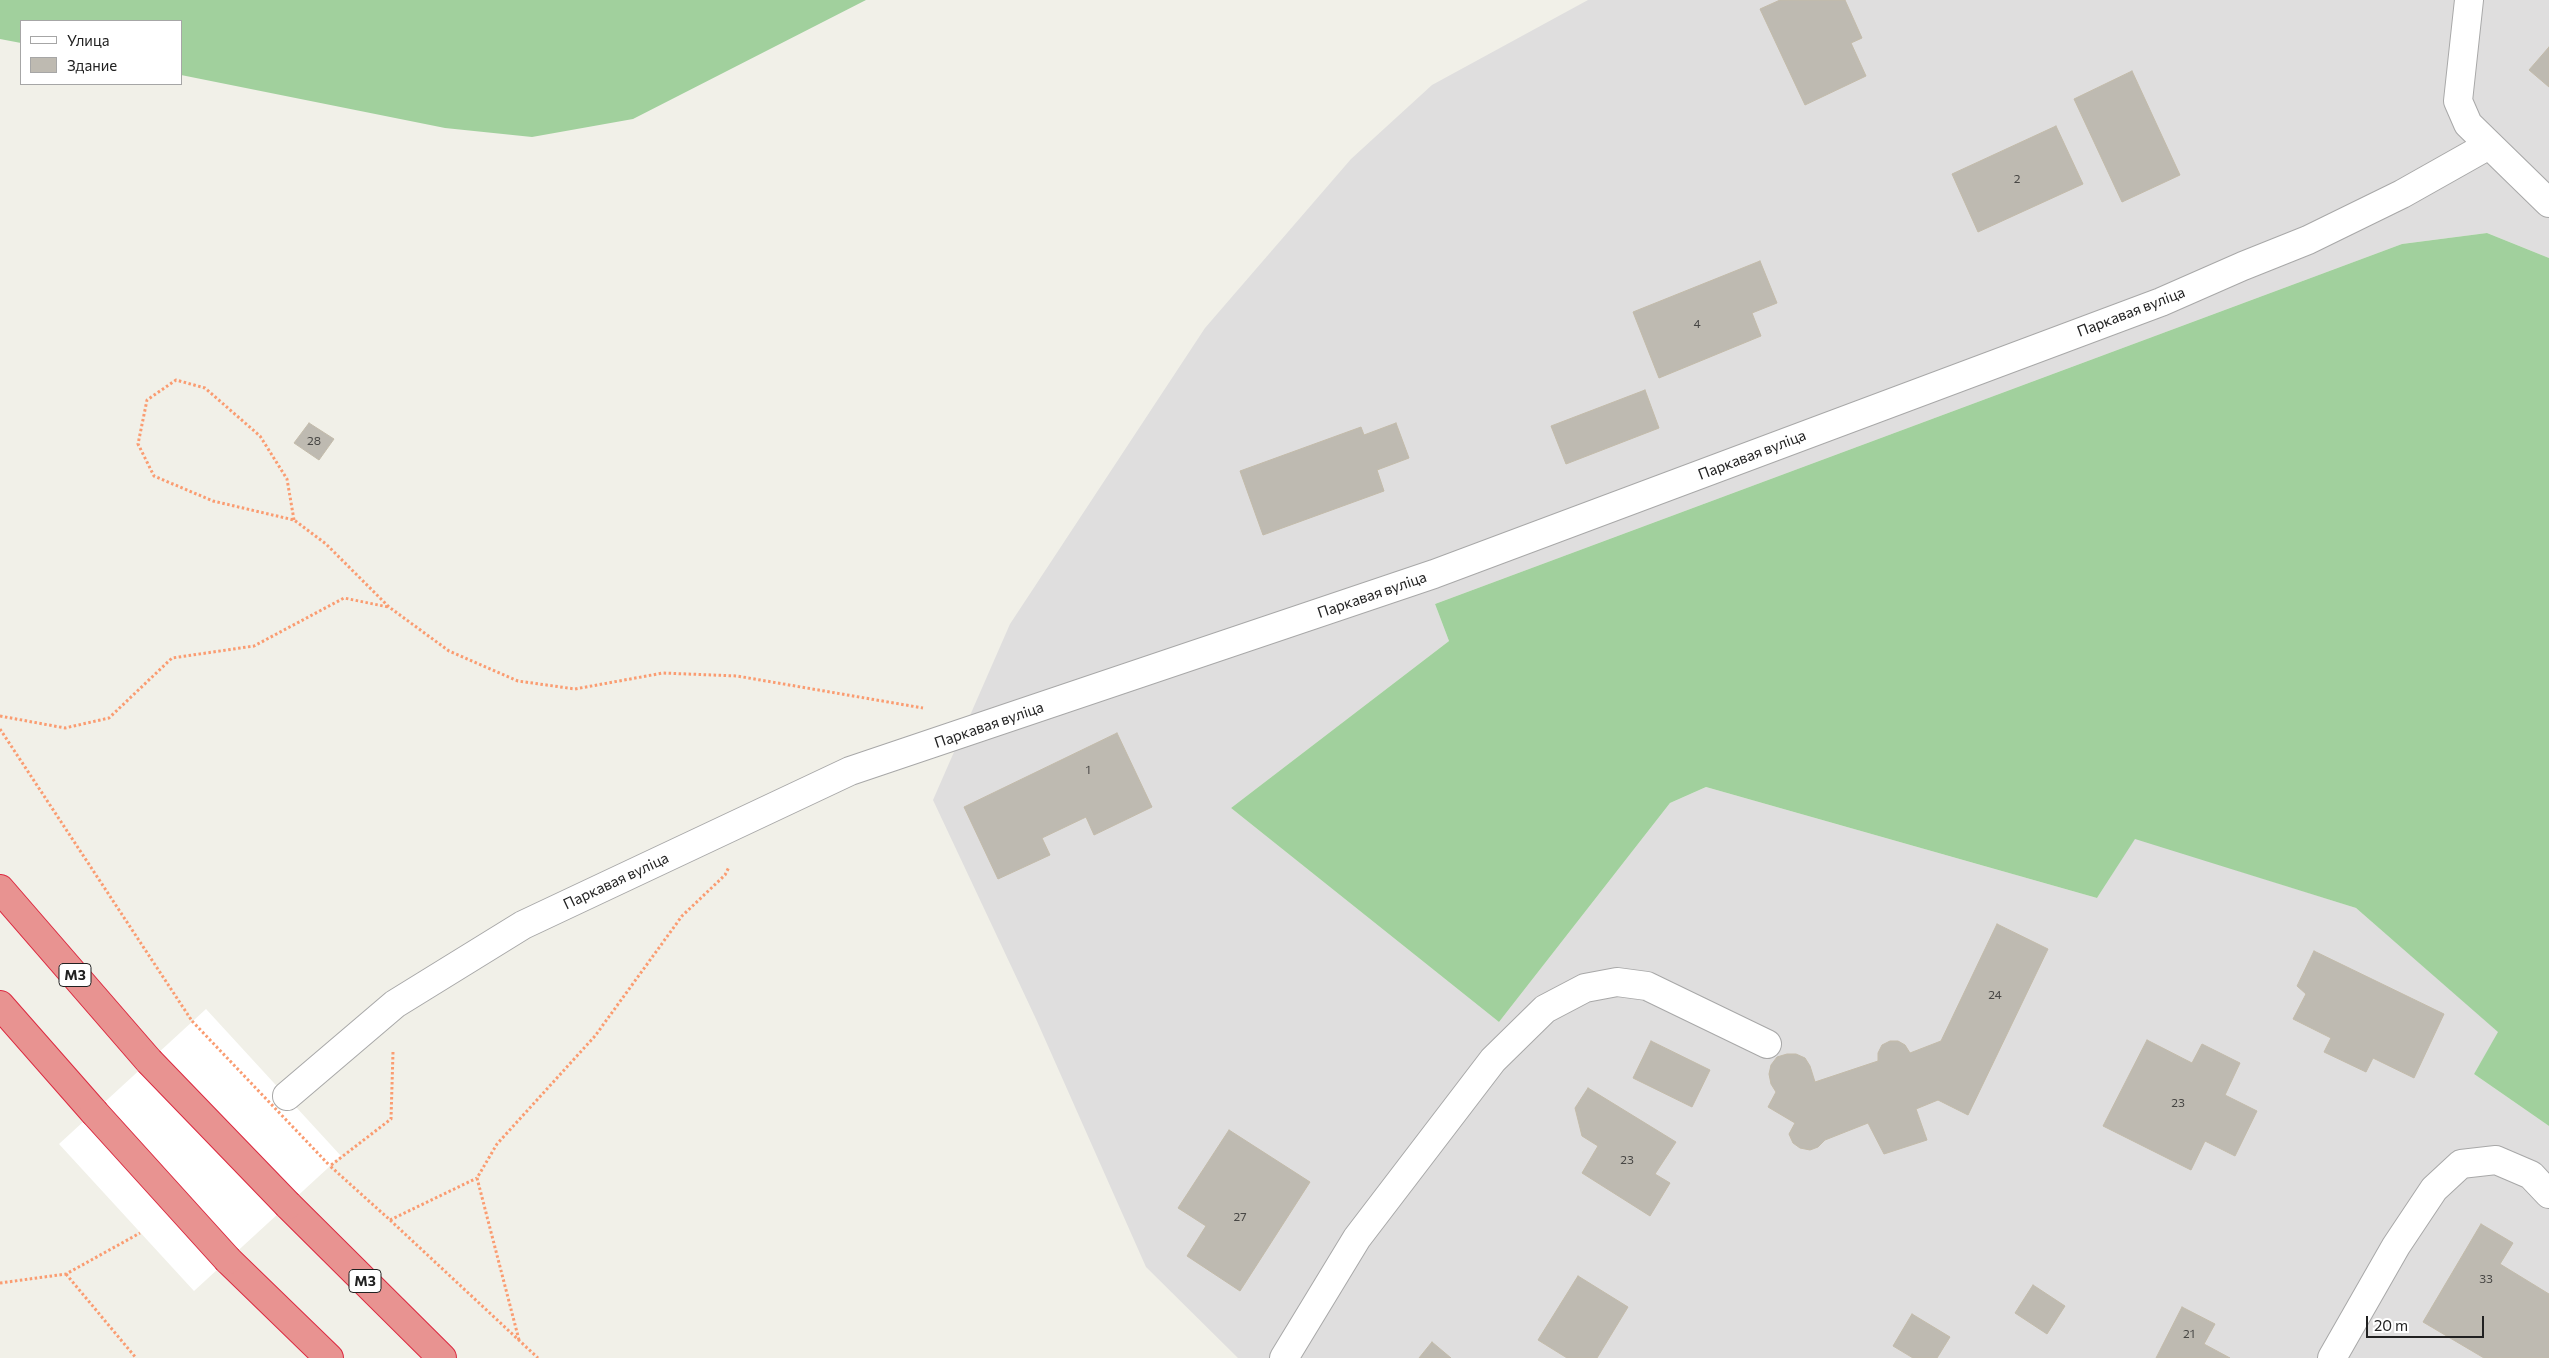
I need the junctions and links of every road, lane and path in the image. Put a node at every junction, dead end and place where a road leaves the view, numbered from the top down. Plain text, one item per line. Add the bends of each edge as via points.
1 (2469, 0) edge
2 (2489, 145) junction
3 (2549, 203) edge
4 (294, 520) junction
5 (389, 607) junction
6 (932, 709) dead end
7 (0, 716) edge
8 (0, 729) edge
9 (754, 816) junction
10 (0, 889) edge
11 (395, 1004) junction
12 (0, 1005) edge
13 (1767, 1044) dead end
14 (287, 1096) dead end
15 (330, 1166) junction
16 (477, 1178) junction
17 (2549, 1194) edge
18 (390, 1220) junction
19 (140, 1233) dead end
20 (66, 1274) junction
21 (0, 1283) edge
22 (519, 1340) junction
23 (136, 1358) edge
24 (329, 1358) edge
25 (442, 1358) edge
26 (538, 1358) edge
27 (1284, 1358) edge
28 (2332, 1358) edge

1 - 2 street via 2458,101 2468,124
2 - 3 street
2 - 9 street, Паркавая вуліца via 2402,194 2308,240 2161,302 1434,574 850,771
4 - 4 path via 213,501 154,476 138,444 147,400 176,380 205,388 260,436 287,479
4 - 5 path via 326,544
5 - 6 path via 449,651 518,681 575,689 663,673 738,676
5 - 7 path via 344,598 254,646 172,658 109,718 66,728
8 - 15 path, bridge via 192,1022
9 - 11 street, Паркавая вуліца via 523,925
9 - 16 path via 725,875 682,916 595,1036 497,1144
10 - 25 highway, М3, bridge via 149,1061
11 - 14 street, Паркавая вуліца
11 - 15 path via 391,1120
12 - 24 highway, bridge via 228,1260
13 - 27 street via 1647,986 1617,982 1584,988 1545,1009 1493,1060 1357,1238
15 - 18 path
16 - 18 path
16 - 22 path
17 - 28 street via 2531,1176 2496,1160 2461,1164 2434,1189 2396,1246
18 - 22 path
19 - 20 path
20 - 21 path
20 - 23 path
22 - 26 path

